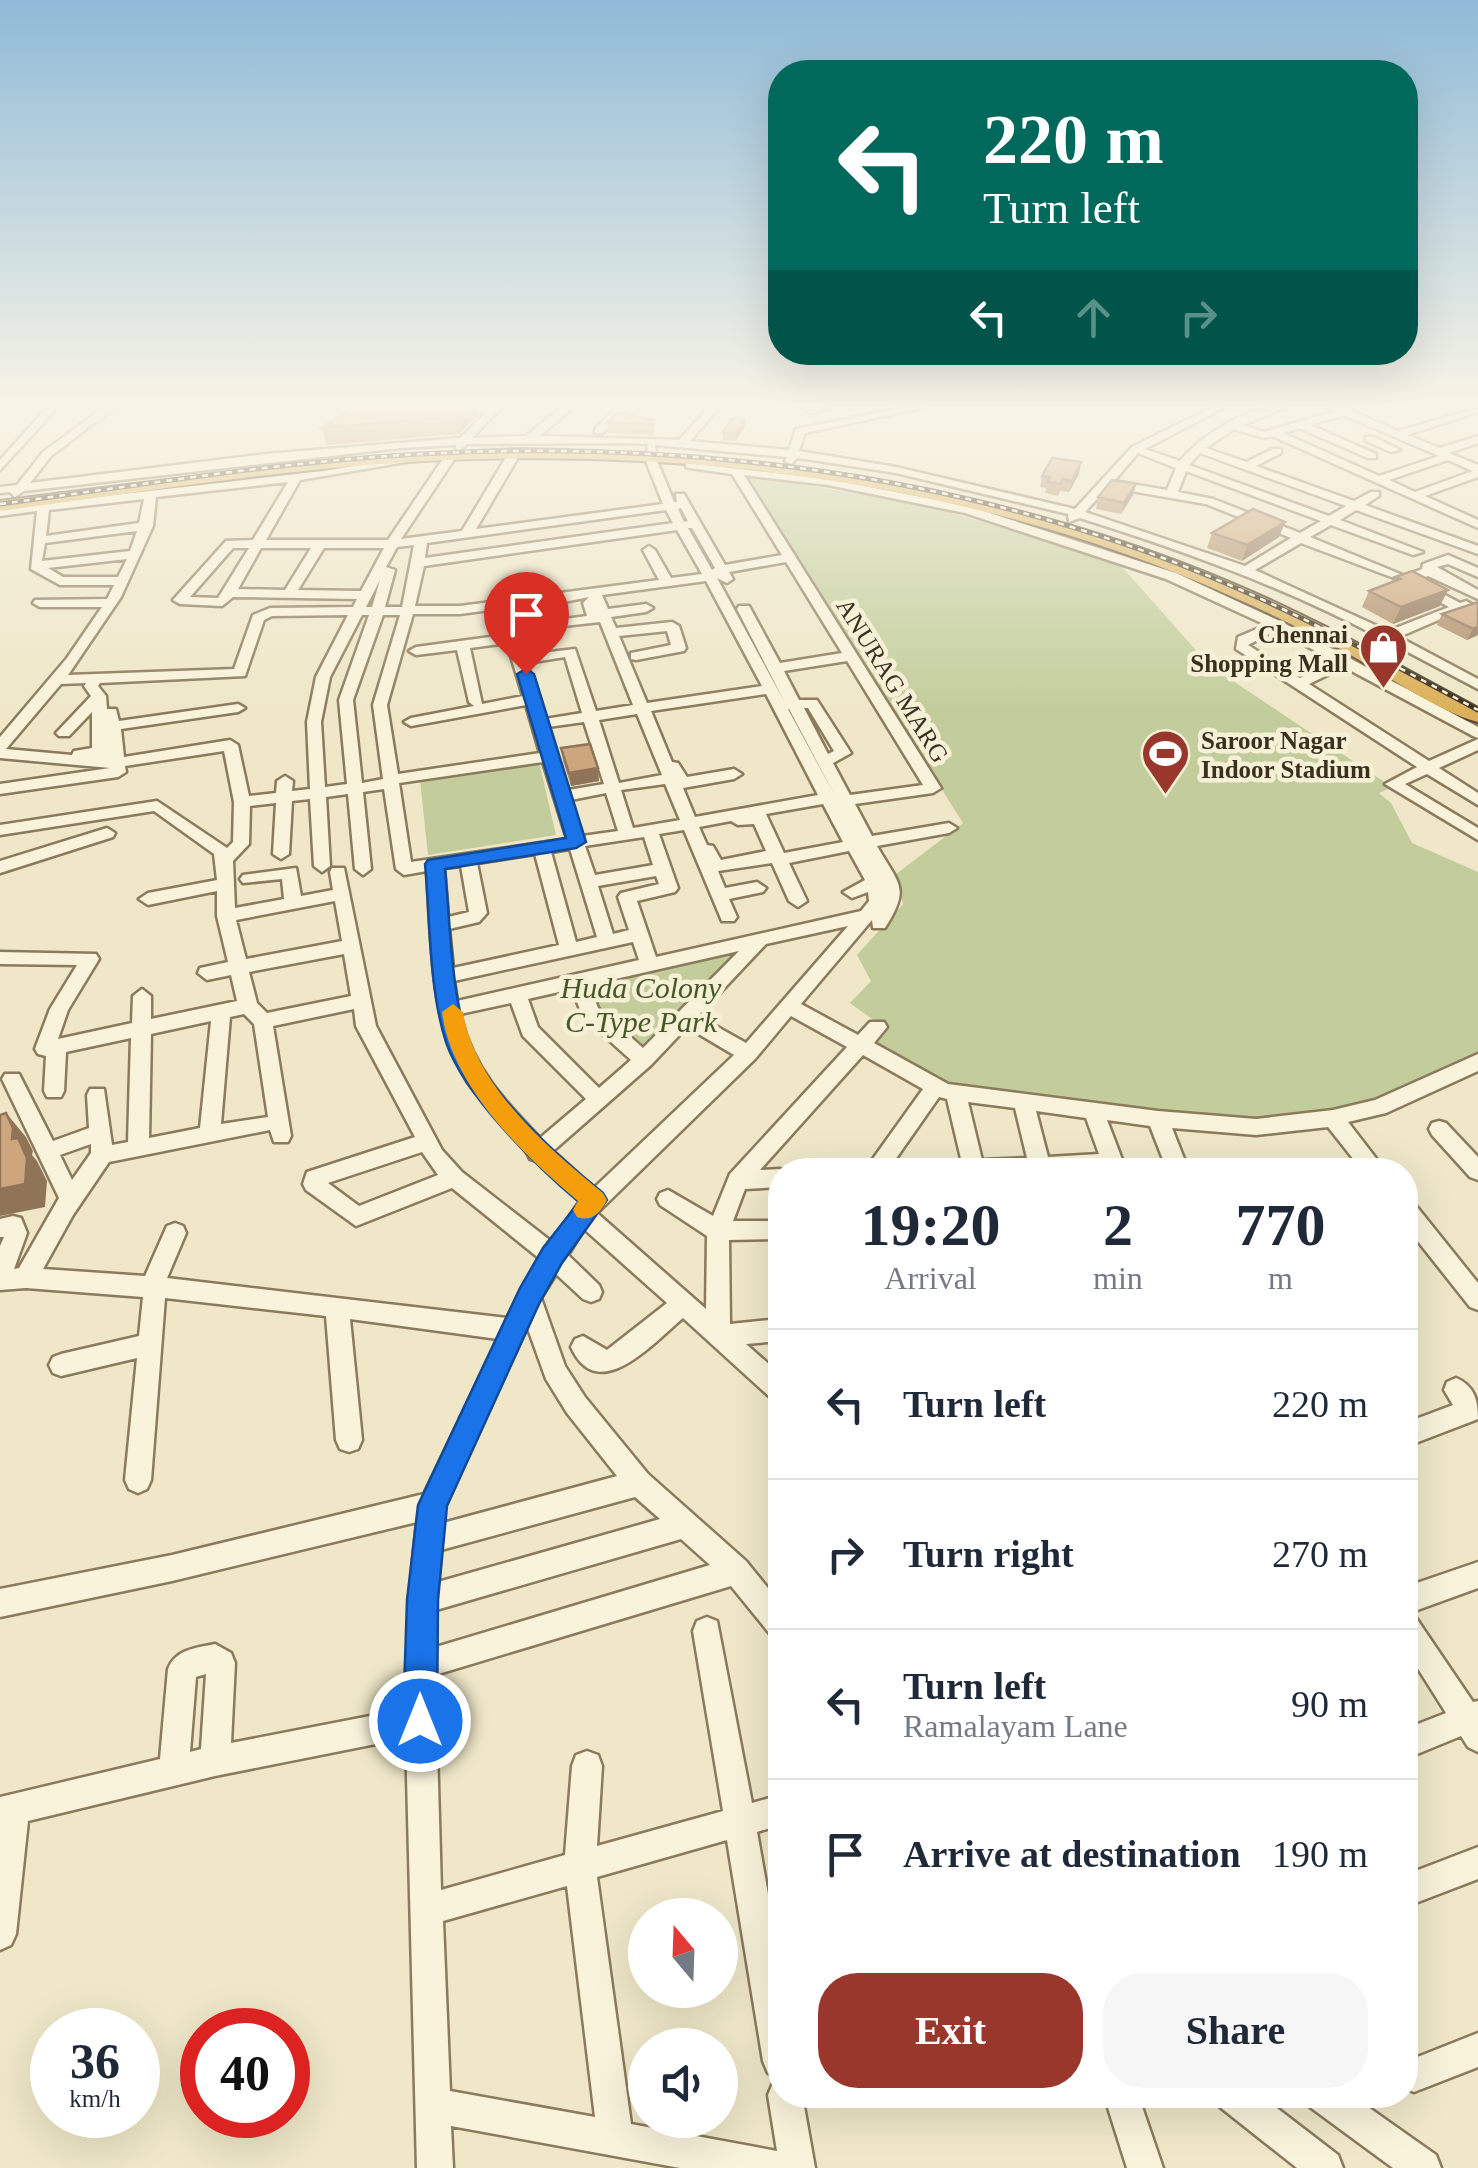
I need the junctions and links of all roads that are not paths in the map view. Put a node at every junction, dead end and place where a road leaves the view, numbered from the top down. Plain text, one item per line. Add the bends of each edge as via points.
1 (44, 509) edge
2 (150, 509) edge
3 (277, 509) edge
4 (417, 509) edge
5 (481, 509) edge
6 (623, 509) edge
7 (680, 509) edge
8 (760, 509) edge
9 (964, 509) edge
10 (994, 509) edge
11 (1046, 509) edge
12 (1054, 509) edge
13 (1083, 509) edge
14 (1227, 509) edge
15 (1305, 509) edge
16 (1345, 509) edge
17 (1372, 509) edge
18 (1445, 509) edge
19 (1416, 510) dead end
20 (1076, 516) junction
21 (1329, 518) junction
22 (1400, 520) junction
23 (689, 524) junction
24 (1478, 524) edge
25 (147, 526) junction
26 (466, 535) junction
27 (1298, 537) junction
28 (41, 540) junction
29 (421, 540) junction
30 (257, 544) junction
31 (319, 545) junction
32 (390, 548) junction
33 (649, 550) dead end
34 (1478, 550) edge
35 (1416, 552) dead end
36 (135, 554) junction
37 (791, 558) junction
38 (1170, 558) junction
39 (418, 564) junction
40 (35, 566) junction
41 (1246, 570) junction
42 (716, 573) junction
43 (1478, 573) edge
44 (1400, 578) edge
45 (121, 581) junction
46 (659, 584) junction
47 (229, 592) junction
48 (290, 594) junction
49 (365, 594) junction
50 (1477, 595) edge
51 (40, 603) dead end
52 (110, 603) junction
53 (502, 605) junction
54 (1456, 606) junction
55 (601, 609) junction
56 (357, 611) junction
57 (408, 611) junction
58 (378, 612) junction
59 (1277, 625) junction
60 (751, 638) junction
61 (1379, 640) junction
62 (464, 648) junction
63 (416, 651) dead end
64 (1338, 652) junction
65 (629, 654) junction
66 (851, 656) junction
67 (524, 668) junction
68 (775, 668) junction
69 (58, 680) junction
70 (1300, 683) junction
71 (98, 686) junction
72 (1477, 688) edge
73 (768, 689) junction
74 (476, 702) dead end
75 (785, 705) junction
76 (238, 708) dead end
77 (642, 708) junction
78 (36, 715) junction
79 (1478, 716) edge
80 (588, 717) junction
81 (411, 722) dead end
82 (541, 724) junction
83 (112, 726) junction
84 (1478, 733) edge
85 (64, 734) dead end
86 (1478, 744) edge
87 (0, 749) edge
88 (545, 751) junction
89 (117, 762) junction
90 (670, 767) junction
91 (1426, 768) junction
92 (734, 774) dead end
93 (390, 782) junction
94 (624, 786) dead end
95 (355, 788) junction
96 (285, 789) junction
97 (605, 789) dead end
98 (0, 790) edge
99 (318, 793) junction
100 (562, 796) junction
101 (827, 798) junction
102 (846, 800) junction
103 (1478, 800) edge
104 (242, 802) junction
105 (694, 827) junction
106 (949, 828) dead end
107 (0, 830) edge
108 (650, 831) junction
109 (107, 833) dead end
110 (626, 834) junction
111 (1478, 836) edge
112 (576, 842) junction
113 (860, 843) junction
114 (541, 847) junction
115 (281, 854) dead end
116 (786, 858) dead end
117 (225, 859) junction
118 (468, 859) junction
119 (435, 864) junction
120 (0, 867) edge
121 (363, 869) dead end
122 (663, 869) junction
123 (709, 869) junction
124 (334, 877) junction
125 (248, 879) dead end
126 (881, 880) junction
127 (588, 882) junction
128 (224, 884) junction
129 (757, 888) dead end
130 (852, 892) dead end
131 (719, 895) junction
132 (626, 897) junction
133 (148, 899) dead end
134 (290, 901) junction
135 (798, 901) dead end
136 (595, 902) junction
137 (869, 915) junction
138 (226, 916) junction
139 (728, 917) dead end
140 (441, 925) junction
141 (640, 934) junction
142 (760, 940) junction
143 (607, 942) junction
144 (350, 946) junction
145 (569, 950) junction
146 (838, 954) junction
147 (2, 962) edge
148 (649, 964) junction
149 (237, 969) junction
150 (207, 973) dead end
151 (446, 976) junction
152 (578, 980) junction
153 (517, 994) junction
154 (142, 996) dead end
155 (361, 1001) junction
156 (789, 1006) junction
157 (452, 1008) junction
158 (256, 1014) junction
159 (685, 1017) junction
160 (220, 1018) junction
161 (877, 1027) dead end
162 (141, 1030) junction
163 (860, 1046) junction
164 (56, 1049) junction
165 (748, 1054) junction
166 (644, 1060) junction
167 (1478, 1062) edge
168 (12, 1079) dead end
169 (54, 1090) dead end
170 (945, 1090) junction
171 (98, 1095) dead end
172 (598, 1100) junction
173 (1024, 1100) junction
174 (1093, 1109) junction
175 (1333, 1118) junction
176 (1158, 1119) junction
177 (1439, 1130) dead end
178 (210, 1134) junction
179 (424, 1138) junction
180 (102, 1144) junction
181 (60, 1147) dead end
182 (138, 1148) junction
183 (537, 1153) junction
184 (886, 1158) edge
185 (967, 1158) edge
186 (1038, 1158) edge
187 (1111, 1158) edge
188 (1173, 1158) edge
189 (1365, 1158) edge
190 (1478, 1171) edge
191 (302, 1174) dead end
192 (454, 1178) junction
193 (768, 1179) edge
194 (738, 1180) junction
195 (668, 1199) dead end
196 (71, 1200) junction
197 (588, 1207) junction
198 (1418, 1225) edge
199 (0, 1228) edge
200 (768, 1230) edge
201 (176, 1232) dead end
202 (718, 1232) junction
203 (552, 1256) junction
204 (0, 1278) edge
205 (26, 1278) junction
206 (154, 1286) junction
207 (591, 1292) dead end
208 (529, 1297) junction
209 (1478, 1300) edge
210 (683, 1304) junction
211 (336, 1307) junction
212 (514, 1330) junction
213 (768, 1331) edge
214 (718, 1336) junction
215 (150, 1344) junction
216 (583, 1347) dead end
217 (61, 1365) dead end
218 (768, 1380) edge
219 (1467, 1411) edge
220 (1418, 1430) edge
221 (348, 1440) dead end
222 (138, 1480) dead end
223 (639, 1483) junction
224 (432, 1505) junction
225 (682, 1526) junction
226 (428, 1540) junction
227 (736, 1572) junction
228 (1478, 1575) edge
229 (1418, 1596) edge
230 (422, 1600) junction
231 (0, 1603) edge
232 (768, 1610) edge
233 (707, 1631) dead end
234 (1418, 1642) edge
235 (420, 1666) junction
236 (420, 1721) junction
237 (1474, 1723) edge
238 (1418, 1740) edge
239 (215, 1762) junction
240 (587, 1766) dead end
241 (174, 1772) junction
242 (7, 1810) edge
243 (768, 1813) edge
244 (742, 1820) junction
245 (1478, 1863) edge
246 (580, 1866) junction
247 (1418, 1886) edge
248 (426, 1910) junction
249 (0, 1934) edge
250 (768, 1954) edge
251 (1478, 2050) edge
252 (1418, 2073) edge
253 (433, 2105) junction
254 (787, 2108) edge
255 (1125, 2108) edge
256 (1249, 2108) edge
257 (1339, 2108) edge
258 (614, 2137) junction
259 (1415, 2165) edge
260 (435, 2168) edge
261 (775, 2168) edge
262 (797, 2168) edge
263 (1144, 2168) edge
264 (1325, 2168) edge

1 - 28 street
2 - 25 street
3 - 30 street
4 - 32 street
5 - 26 street
6 - 26 street
7 - 23 street
8 - 37 street, ANURAG MARG
9 - 59 street via 1172,576
10 - 38 highway
11 - 20 highway
12 - 20 street
13 - 20 street
14 - 27 street
15 - 21 street
16 - 21 street
17 - 22 street
18 - 24 street
19 - 22 street
20 - 38 highway
20 - 41 street
21 - 27 street
21 - 35 street
22 - 34 street
23 - 39 street
23 - 42 street
25 - 28 street
25 - 36 street
26 - 29 street
27 - 41 street
27 - 44 street
28 - 40 street
29 - 32 street
29 - 39 street
30 - 31 street
30 - 47 street
30 - 47 street via 230,544 180,600 222,602
31 - 32 street
31 - 48 street
32 - 49 street
32 - 58 street via 397,557 381,588
33 - 46 street
36 - 40 street
36 - 45 street
37 - 42 street
37 - 66 street, ANURAG MARG
38 - 61 highway via 1236,577
38 - 64 highway
39 - 57 street
40 - 45 street via 60,581
41 - 61 street
42 - 46 street
42 - 60 street
43 - 50 street via 1450,560 1427,566
45 - 52 street
46 - 55 street via 624,584
46 - 55 street via 653,605
47 - 48 street
48 - 49 street
49 - 56 street
50 - 54 street
50 - 54 street via 1431,572 1407,580
51 - 52 street
52 - 69 street
53 - 55 street via 545,594
53 - 57 street
53 - 67 street
54 - 61 street
55 - 65 street
55 - 65 street via 672,626 679,648
56 - 58 street
56 - 71 street via 261,616 240,673
56 - 99 street via 320,688 314,722
57 - 58 street
57 - 93 street via 380,705
58 - 95 street via 346,700
59 - 64 street
59 - 70 street via 1241,646
60 - 68 street
60 - 73 street
61 - 72 highway
62 - 63 street
62 - 67 street
62 - 74 street
64 - 70 street
64 - 79 highway
64 - 84 street
65 - 77 street
66 - 68 street
66 - 102 street, ANURAG MARG via 933,788
67 - 80 street via 570,652
67 - 81 street
67 - 82 street
68 - 75 street
69 - 71 street
69 - 78 street
70 - 91 street
71 - 78 street via 66,686
71 - 78 street via 96,755 12,748
71 - 83 street
71 - 85 street
73 - 75 street
73 - 77 street
75 - 101 street via 781,727
75 - 102 street via 812,703 842,751 825,761
76 - 83 street
77 - 80 street
77 - 90 street
78 - 87 street
80 - 82 street
80 - 110 street
82 - 88 street
83 - 89 street
86 - 91 street
87 - 89 street
88 - 93 street
88 - 100 street
89 - 98 street via 118,772
89 - 104 street via 227,744
90 - 92 street via 682,783
90 - 94 street
90 - 105 street
91 - 103 street
91 - 111 street via 1392,784
93 - 95 street
93 - 119 street via 404,868
95 - 99 street
95 - 121 street
96 - 99 street
96 - 104 street
96 - 115 street
97 - 100 street
99 - 124 street
100 - 112 street
101 - 102 street
101 - 105 street
101 - 113 street
102 - 113 street
104 - 117 street via 241,844
105 - 108 street
105 - 123 street
106 - 113 street
107 - 117 street via 158,806
108 - 110 street
108 - 122 street
109 - 120 street
110 - 112 street
112 - 114 street
112 - 127 street
113 - 116 street
113 - 126 street
114 - 118 street
114 - 145 street
117 - 128 street
118 - 119 street
118 - 140 street via 478,913
119 - 140 street
122 - 127 street
122 - 132 street via 670,888
123 - 131 street
123 - 135 street via 778,856
124 - 134 street
124 - 144 street
125 - 134 street via 290,872
126 - 130 street
126 - 137 street
126 - 146 street via 893,891 888,912 868,936
127 - 136 street
128 - 133 street
128 - 138 street
129 - 131 street
131 - 139 street
132 - 136 street
132 - 141 street
134 - 138 street
136 - 143 street
137 - 142 street
137 - 146 street
138 - 149 street
140 - 151 street
141 - 143 street
141 - 148 street
142 - 148 street
142 - 159 street
143 - 145 street
144 - 149 street
144 - 155 street
145 - 151 street
146 - 156 street
147 - 164 street via 90,959 53,1026 46,1049
148 - 152 street
149 - 150 street
149 - 158 street
151 - 157 street
152 - 153 street
152 - 166 street via 590,1012
153 - 157 street
153 - 172 street via 530,1031
154 - 162 street
155 - 158 street
155 - 179 street via 366,1026
156 - 163 street
156 - 165 street
157 - 183 street via 456,1041 468,1064
158 - 160 street
158 - 178 street via 272,1130
159 - 165 street
159 - 166 street
160 - 162 street
160 - 178 street
161 - 163 street
162 - 164 street
162 - 182 street
163 - 170 street
163 - 194 street
164 - 169 street
165 - 197 street
166 - 172 street
167 - 175 street via 1379,1107
168 - 196 street
170 - 173 street
170 - 184 street
170 - 185 street
171 - 180 street
172 - 183 street
173 - 174 street
173 - 186 street
174 - 176 street
174 - 187 street
175 - 176 street via 1256,1127
175 - 189 street
176 - 188 street
177 - 190 street
178 - 182 street
179 - 191 street
179 - 192 street
179 - 192 street via 315,1178 314,1184 356,1216
180 - 181 street
180 - 182 street
180 - 196 street
183 - 197 street
192 - 203 street
193 - 194 street
194 - 202 street
195 - 202 street
196 - 205 street
197 - 203 street
197 - 210 street
198 - 209 street
199 - 204 street via 13,1225 16,1233
200 - 202 street
201 - 206 street
202 - 214 street
203 - 207 street
203 - 208 street
204 - 205 street
205 - 206 street
206 - 211 street
206 - 215 street
208 - 212 street
208 - 223 street via 555,1371
210 - 214 street
210 - 216 street via 612,1361 599,1362
211 - 212 street
211 - 221 street
212 - 224 street
213 - 214 street
214 - 218 street
215 - 217 street
215 - 222 street
219 - 220 street
223 - 225 street
223 - 226 street
224 - 226 street
224 - 231 street
225 - 227 street
225 - 230 street
226 - 230 street
227 - 232 street
227 - 235 street
228 - 229 street
230 - 235 street
233 - 244 street
234 - 237 street
235 - 236 street
236 - 239 street
236 - 248 street
237 - 238 street
239 - 241 street
239 - 241 street via 221,1663 216,1658 182,1670
240 - 246 street
241 - 242 street
242 - 249 street
243 - 244 street
244 - 246 street
244 - 250 street
245 - 247 street
246 - 248 street
246 - 258 street
248 - 253 street
251 - 252 street
253 - 258 street
253 - 260 street
254 - 262 street
255 - 263 street
256 - 264 street
257 - 259 street
258 - 261 street

